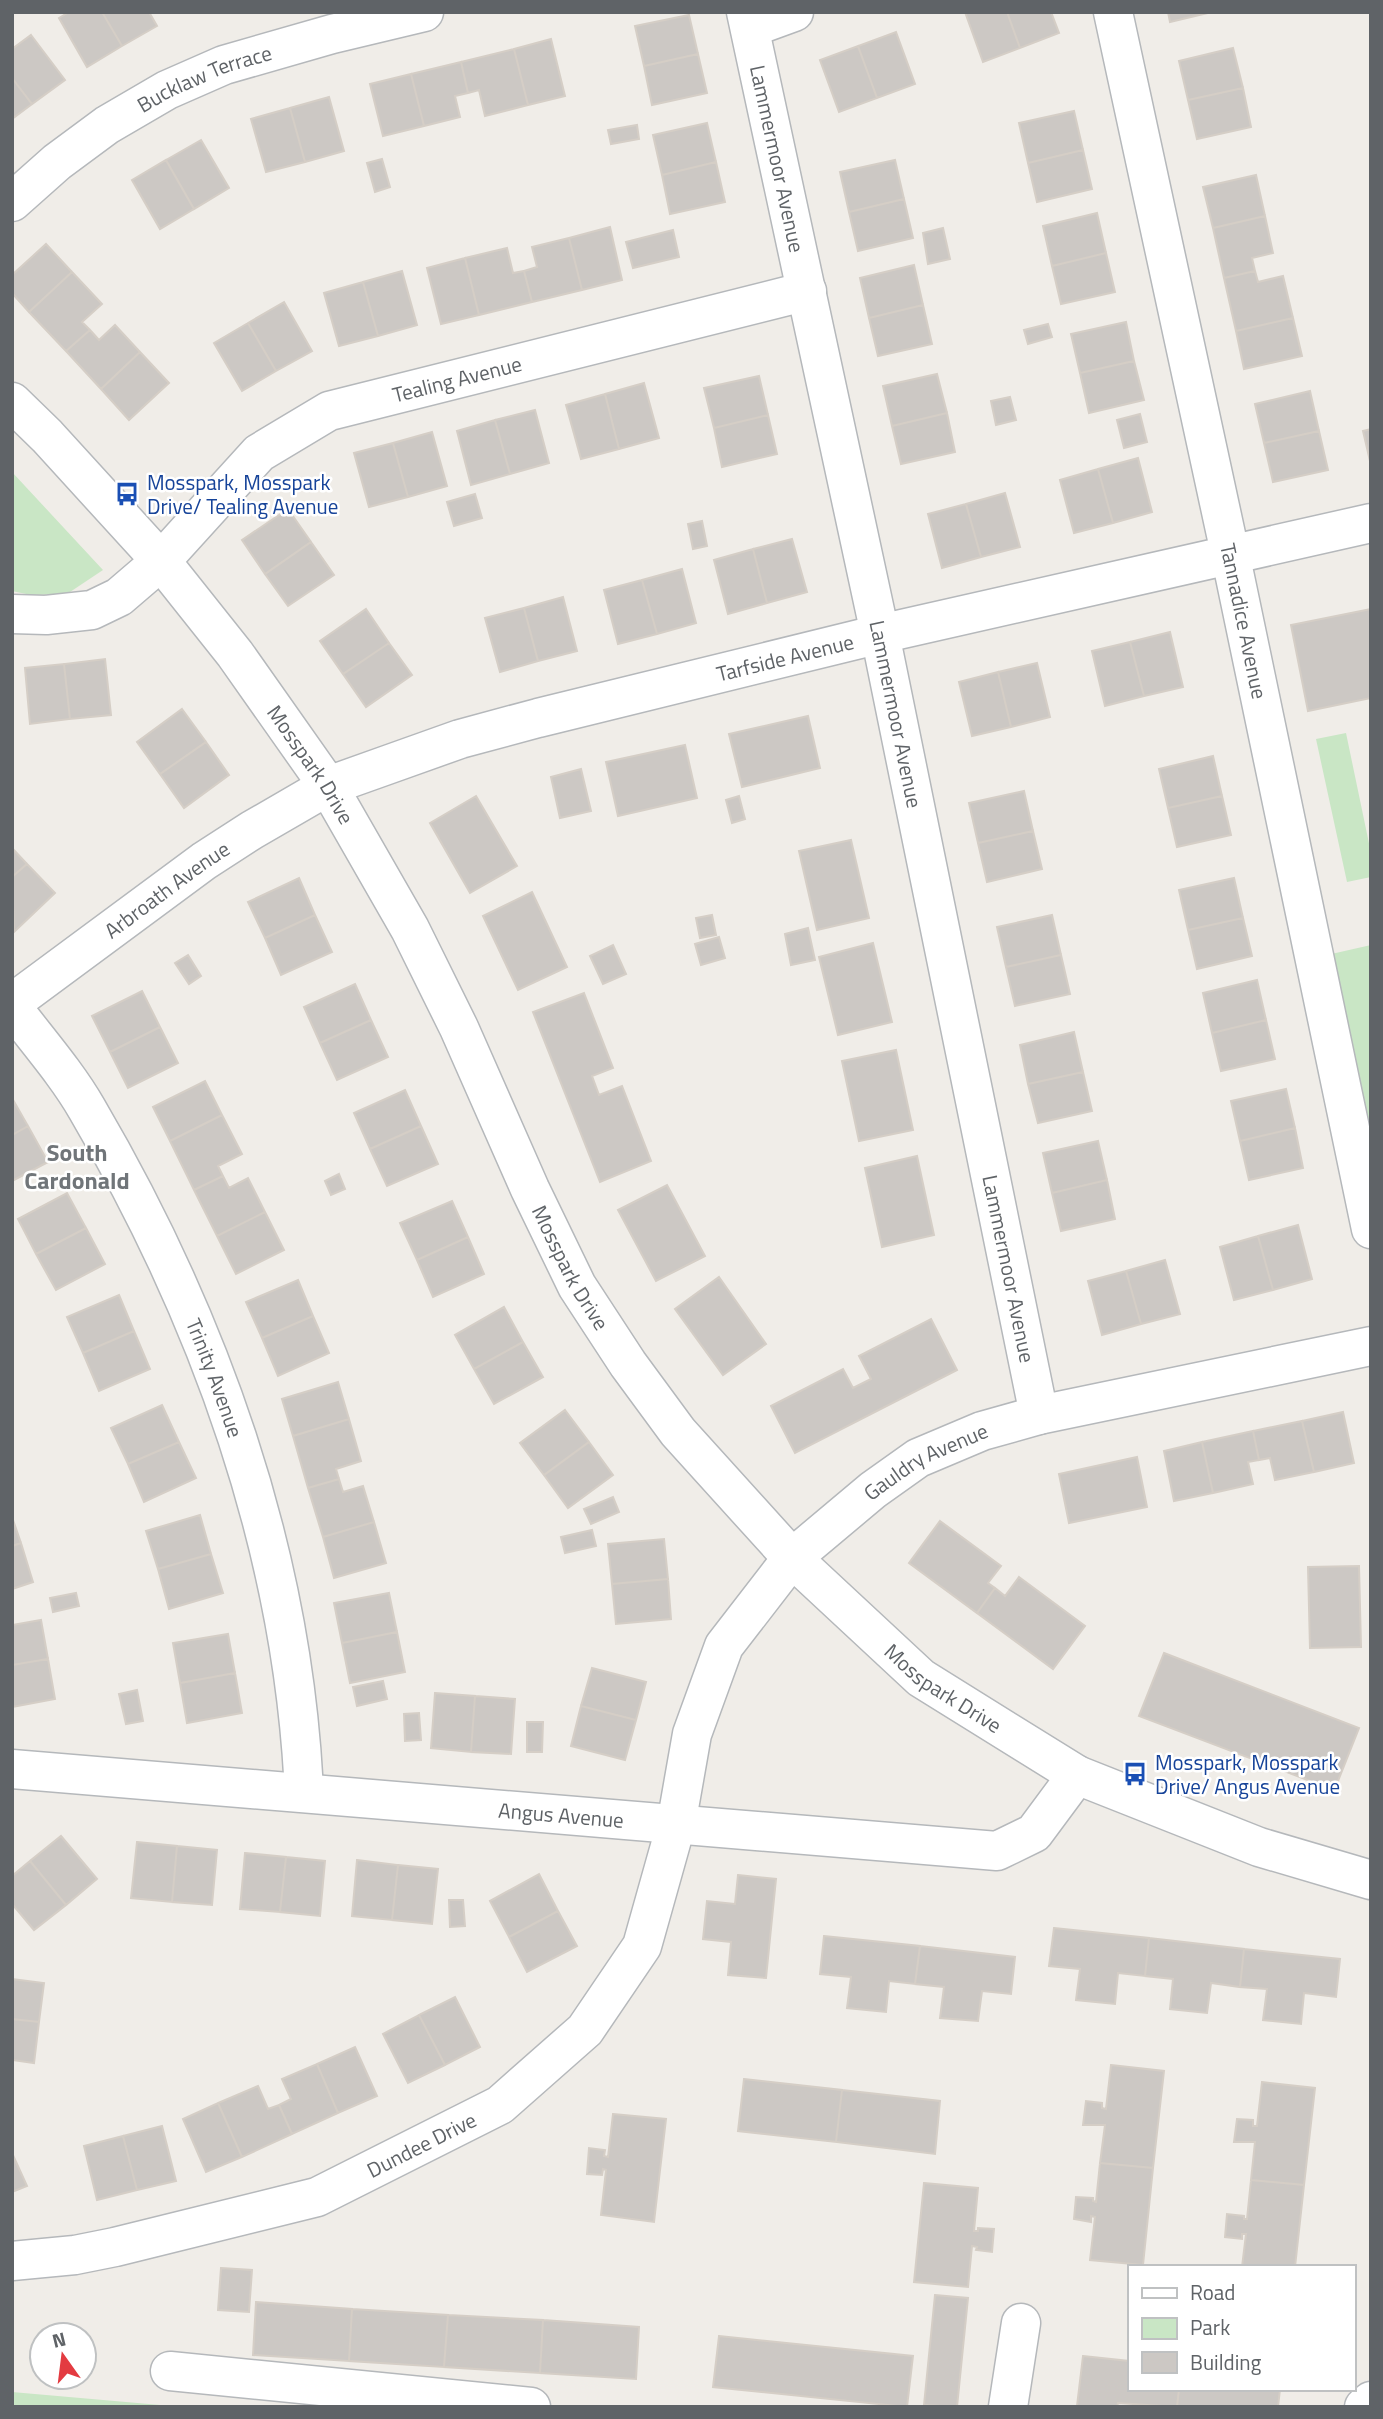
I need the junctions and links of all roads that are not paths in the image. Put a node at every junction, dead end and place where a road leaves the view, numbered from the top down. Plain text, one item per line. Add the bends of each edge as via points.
1 (424, 12) edge
2 (794, 12) edge
3 (1113, 12) edge
4 (748, 20) edge
5 (329, 23) edge
6 (12, 202) edge
7 (807, 291) junction
8 (12, 402) edge
9 (1371, 523) edge
10 (1230, 553) junction
11 (161, 561) junction
12 (12, 614) edge
13 (880, 634) junction
14 (328, 786) junction
15 (12, 1005) edge
16 (1371, 1229) edge
17 (1371, 1346) edge
18 (1039, 1415) junction
19 (792, 1558) junction
20 (12, 1769) edge
21 (1077, 1775) junction
22 (304, 1792) junction
23 (676, 1825) junction
24 (1371, 1880) edge
25 (12, 2260) edge
26 (1021, 2323) dead end
27 (170, 2371) dead end
28 (1371, 2401) edge
29 (531, 2407) edge
30 (1008, 2407) edge
31 (1364, 2407) edge

1 - 5 street, Bucklaw Terrace
2 - 4 street
3 - 10 street, Tannadice Avenue
4 - 7 street, Lammermoor Avenue
5 - 6 street, Bucklaw Terrace via 167,90 107,125
7 - 11 street, Tealing Avenue via 329,411 259,453
7 - 13 street, Lammermoor Avenue
8 - 11 street, Mosspark Drive
9 - 10 street, Tarfside Avenue
10 - 13 street, Tarfside Avenue
10 - 16 street, Tannadice Avenue
11 - 12 street, Tealing Avenue via 119,597 92,610
11 - 14 street, Mosspark Drive via 235,654
13 - 14 street, Tarfside Avenue via 460,739
13 - 18 street, Lammermoor Avenue
14 - 15 street, Arbroath Avenue via 204,861
14 - 19 street, Mosspark Drive via 410,929 577,1286 678,1432
15 - 22 street, Trinity Avenue via 93,1118 188,1304 224,1397 261,1512 288,1633
17 - 18 street, Gauldry Avenue
18 - 19 street, Gauldry Avenue via 982,1431 918,1458
19 - 21 street, Mosspark Drive via 921,1678
19 - 23 street, Gauldry Avenue via 724,1646 692,1734
20 - 22 street, Angus Avenue
21 - 23 street, Angus Avenue via 1034,1833 997,1851
21 - 24 street, Mosspark Drive via 1259,1847
22 - 23 street, Angus Avenue
23 - 25 street, Dundee Drive via 642,1946 585,2030 500,2105 317,2197 115,2247
26 - 30 street
27 - 29 street
28 - 31 street

